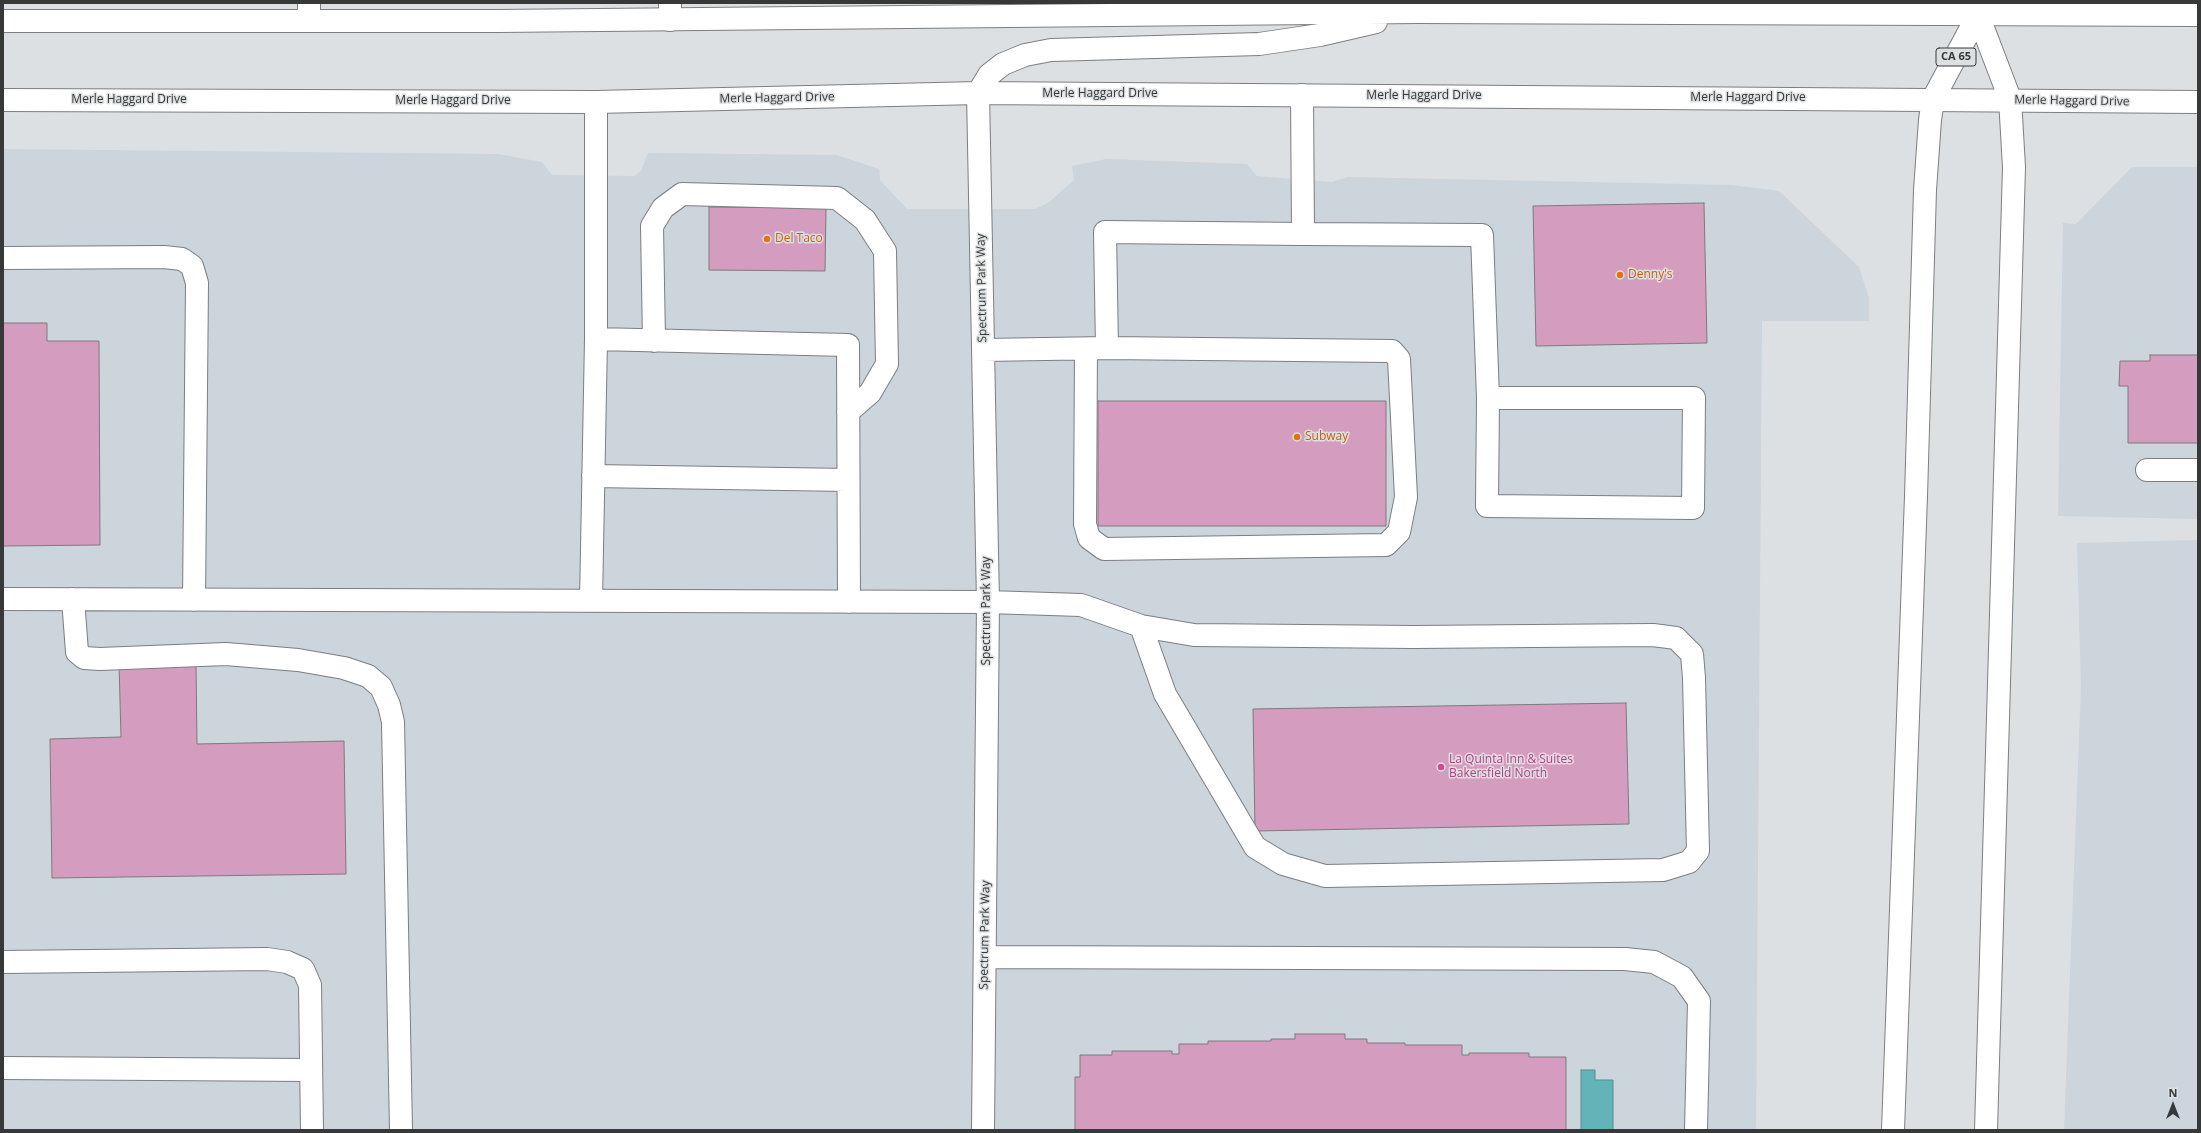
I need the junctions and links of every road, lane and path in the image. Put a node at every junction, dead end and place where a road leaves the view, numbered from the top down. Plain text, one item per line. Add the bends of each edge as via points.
1 (1441, 8) edge
2 (1673, 8) edge
3 (1978, 9) edge
4 (1071, 10) edge
5 (670, 11) edge
6 (309, 12) edge
7 (1418, 12) junction
8 (2198, 15) edge
9 (3, 21) edge
10 (978, 93) junction
11 (1302, 95) junction
12 (1933, 99) junction
13 (2010, 99) junction
14 (3, 100) edge
15 (596, 102) junction
16 (2198, 102) edge
17 (1303, 234) junction
18 (3, 258) edge
19 (596, 339) junction
20 (654, 341) junction
21 (1096, 349) junction
22 (983, 350) junction
23 (1488, 398) junction
24 (848, 412) junction
25 (2148, 470) dead end
26 (2198, 470) edge
27 (593, 476) junction
28 (848, 480) junction
29 (3, 599) edge
30 (73, 599) junction
31 (194, 600) junction
32 (591, 601) junction
33 (850, 602) junction
34 (988, 602) junction
35 (1141, 626) junction
36 (985, 957) junction
37 (3, 962) edge
38 (3, 1068) edge
39 (311, 1070) junction
40 (312, 1130) edge
41 (401, 1130) edge
42 (983, 1130) edge
43 (1696, 1130) edge
44 (1893, 1130) edge
45 (1986, 1130) edge

1 - 2 main road
1 - 7 main road
2 - 3 main road
3 - 8 main road
3 - 12 main road, CA 65
3 - 13 main road, CA 65
4 - 5 main road
4 - 7 main road
5 - 6 main road
6 - 9 main road
7 - 10 main road via 1320,35 1258,44 1051,50 1025,54 1003,64 989,75
10 - 11 main road, Merle Haggard Drive
10 - 15 main road, Merle Haggard Drive
10 - 22 main road, Spectrum Park Way
11 - 12 main road, Merle Haggard Drive
11 - 17 main road
12 - 13 main road, Merle Haggard Drive
12 - 44 main road via 1925,190 1917,488
13 - 16 main road, Merle Haggard Drive
13 - 45 main road via 2014,202
14 - 15 main road, Merle Haggard Drive
15 - 19 main road
17 - 21 main road via 1105,232
17 - 23 main road via 1482,236
18 - 31 main road via 164,257 182,259 192,266 197,283
19 - 20 main road
19 - 27 main road
20 - 24 main road via 848,344
20 - 24 main road via 652,226 662,208 682,194 837,198 865,220 885,251 887,364 870,393
21 - 21 main road via 1085,524 1089,538 1104,549 1386,545 1399,532 1406,497 1399,359 1392,351
21 - 22 main road
22 - 34 main road, Spectrum Park Way
23 - 23 main road via 1487,506 1693,508 1694,398
24 - 28 main road
25 - 26 main road
27 - 28 main road
27 - 32 main road
28 - 33 main road
29 - 30 main road
30 - 31 main road
30 - 41 main road via 77,652 84,658 226,654 298,660 344,668 368,676 381,686 390,705 393,722
31 - 32 main road
32 - 33 main road
33 - 34 main road
34 - 35 main road via 1081,605
34 - 36 main road, Spectrum Park Way
35 - 35 main road via 1194,635 1653,635 1676,638 1692,654 1698,851 1689,862 1663,870 1325,876 1283,864 1255,847 1165,694
36 - 42 main road, Spectrum Park Way
36 - 43 main road via 1624,959 1654,962 1682,977 1698,1001
37 - 39 main road via 267,959 287,962 303,970 310,985
38 - 39 main road
39 - 40 main road

